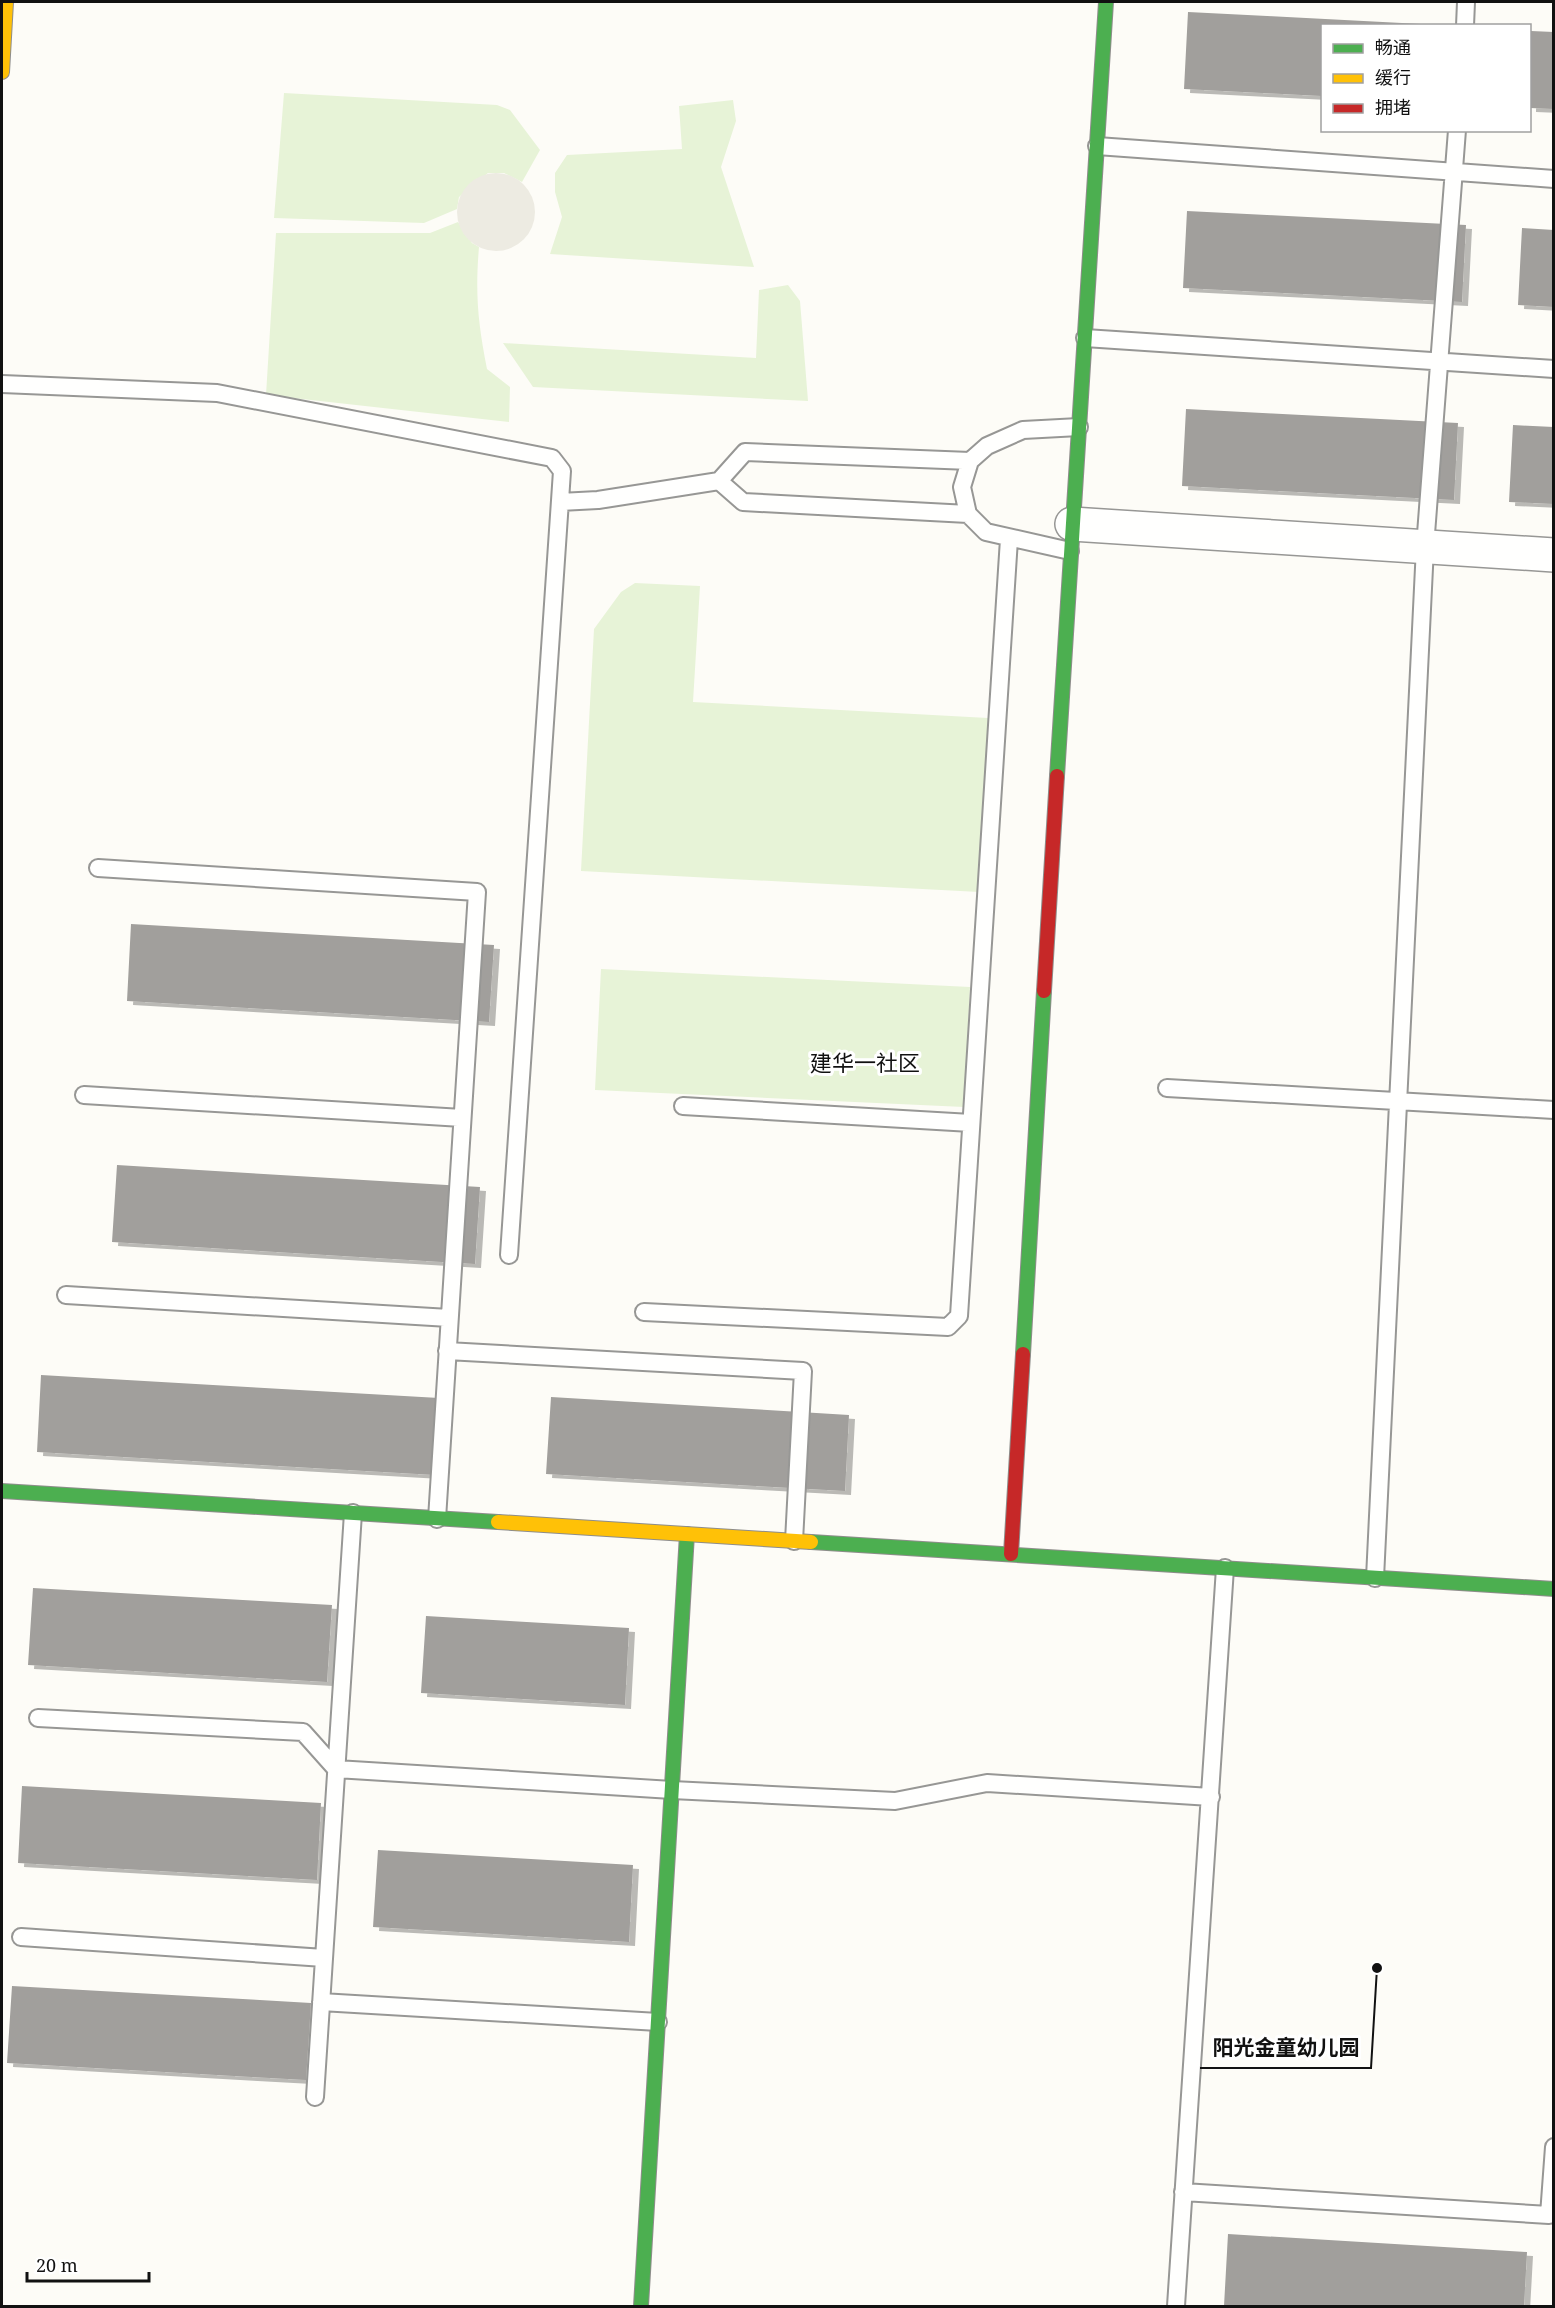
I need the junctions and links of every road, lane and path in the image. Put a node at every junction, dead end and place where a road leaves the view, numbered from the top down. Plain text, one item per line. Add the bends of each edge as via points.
1 (6, 2) edge
2 (1106, 2) edge
3 (1466, 2) edge
4 (1464, 24) edge
5 (2, 72) edge
6 (1457, 132) edge
7 (1097, 146) junction
8 (1454, 172) junction
9 (1554, 179) edge
10 (1084, 338) junction
11 (1439, 361) junction
12 (1554, 369) edge
13 (2, 384) edge
14 (1079, 427) junction
15 (970, 461) junction
16 (719, 482) junction
17 (560, 502) junction
18 (968, 514) junction
19 (1071, 538) junction
20 (1009, 539) junction
21 (1425, 547) junction
22 (1554, 555) edge
23 (98, 868) dead end
24 (1167, 1088) dead end
25 (84, 1095) dead end
26 (1399, 1101) junction
27 (683, 1106) dead end
28 (1554, 1110) edge
29 (462, 1118) junction
30 (971, 1123) junction
31 (509, 1255) dead end
32 (66, 1295) dead end
33 (644, 1312) dead end
34 (449, 1318) junction
35 (447, 1351) junction
36 (2, 1491) edge
37 (353, 1513) junction
38 (436, 1519) junction
39 (687, 1534) junction
40 (794, 1541) junction
41 (1011, 1554) junction
42 (1225, 1568) junction
43 (1375, 1578) junction
44 (1554, 1589) edge
45 (38, 1718) dead end
46 (336, 1769) junction
47 (672, 1790) junction
48 (1211, 1797) junction
49 (21, 1937) dead end
50 (324, 1958) junction
51 (321, 2002) junction
52 (658, 2022) junction
53 (315, 2097) dead end
54 (1554, 2147) edge
55 (1183, 2192) junction
56 (642, 2307) edge
57 (1176, 2307) edge

1 - 5 street
2 - 7 street
3 - 4 lane
6 - 8 lane
7 - 8 lane
7 - 10 street
8 - 9 lane
8 - 11 lane
10 - 11 lane
10 - 14 street
11 - 12 lane
11 - 21 lane
13 - 17 lane via 217,393 552,458 562,471
14 - 15 lane via 1023,430 987,446
14 - 19 street
15 - 16 lane via 745,452
15 - 18 lane via 962,488
16 - 17 lane
16 - 18 lane via 743,502
17 - 31 lane
18 - 20 lane via 986,532
19 - 20 lane
19 - 21 street
19 - 41 street
20 - 30 lane
21 - 22 street
21 - 26 lane
23 - 29 lane via 477,892
24 - 26 lane
25 - 29 lane
26 - 28 lane
26 - 43 lane
27 - 30 lane
29 - 34 lane
30 - 33 lane via 959,1316 948,1327
32 - 34 lane
34 - 35 lane
35 - 38 lane
35 - 40 lane via 803,1371
36 - 37 street
37 - 38 street
37 - 46 lane
38 - 39 street
39 - 40 street
39 - 47 street
40 - 41 street
41 - 42 street
42 - 43 street
42 - 48 lane
43 - 44 street
45 - 46 lane via 303,1732
46 - 47 lane
46 - 50 lane
47 - 48 lane via 895,1801 987,1784
47 - 52 street
48 - 55 lane
49 - 50 lane
50 - 51 lane
51 - 52 lane
51 - 53 lane
52 - 56 street
54 - 55 lane via 1549,2215
55 - 57 lane

